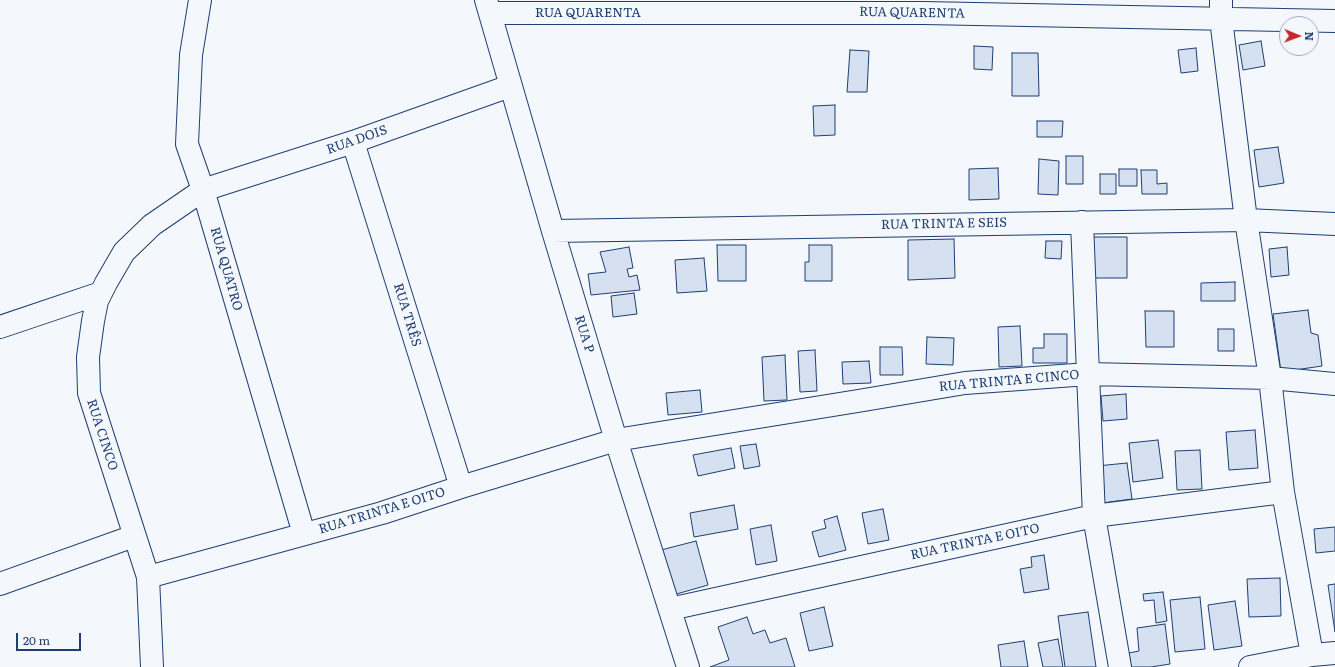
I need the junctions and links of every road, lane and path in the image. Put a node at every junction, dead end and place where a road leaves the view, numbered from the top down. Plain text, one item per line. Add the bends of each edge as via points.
1 (200, 0) edge
2 (488, 6) edge
3 (850, 6) edge
4 (881, 6) edge
5 (1221, 9) edge
6 (1335, 21) edge
7 (510, 86) junction
8 (353, 142) junction
9 (203, 190) junction
10 (1246, 220) junction
11 (1082, 222) junction
12 (1335, 224) edge
13 (553, 231) junction
14 (101, 293) junction
15 (0, 327) edge
16 (1088, 374) junction
17 (1270, 378) junction
18 (1335, 384) edge
19 (616, 440) junction
20 (461, 487) junction
21 (1282, 492) junction
22 (1094, 516) junction
23 (304, 534) junction
24 (134, 536) junction
25 (148, 577) junction
26 (0, 584) edge
27 (670, 609) junction
28 (1335, 653) edge
29 (1312, 655) junction
30 (152, 667) edge
31 (688, 667) edge
32 (1120, 667) edge
33 (1250, 667) edge

1 - 9 street, RUA QUATRO via 191,56 187,144
2 - 3 street, RUA QUARENTA
2 - 7 street, RUA P
3 - 4 street, RUA QUARENTA
4 - 5 street, RUA QUARENTA
5 - 6 street, RUA QUARENTA
5 - 10 street
7 - 8 street, RUA DOIS
7 - 13 street, RUA P
8 - 9 street, RUA DOIS
8 - 20 street, RUA TRÊS
9 - 14 street, RUA CINCO via 152,225 124,252
9 - 23 street, RUA QUATRO
10 - 11 street, RUA TRINTA E SEIS
10 - 12 street, RUA TRINTA E SEIS
10 - 17 street
11 - 13 street, RUA TRINTA E SEIS
11 - 16 street
13 - 19 street, RUA P
14 - 15 street
14 - 24 street, RUA CINCO via 97,301 88,357 89,393
16 - 17 street, RUA TRINTA E CINCO
16 - 19 street, RUA TRINTA E CINCO via 964,382
16 - 22 street
17 - 18 street, RUA TRINTA E CINCO
17 - 21 street
19 - 20 street, RUA TRINTA E OITO
19 - 27 street, RUA P
20 - 23 street, RUA TRINTA E OITO via 382,513
21 - 22 street, RUA TRINTA E OITO
21 - 29 street
22 - 27 street, RUA TRINTA E OITO
22 - 32 street
23 - 25 street, RUA TRINTA E OITO
24 - 25 street, RUA CINCO
24 - 26 street
25 - 30 street, RUA CINCO
27 - 31 street, RUA P
28 - 29 street
29 - 33 street

